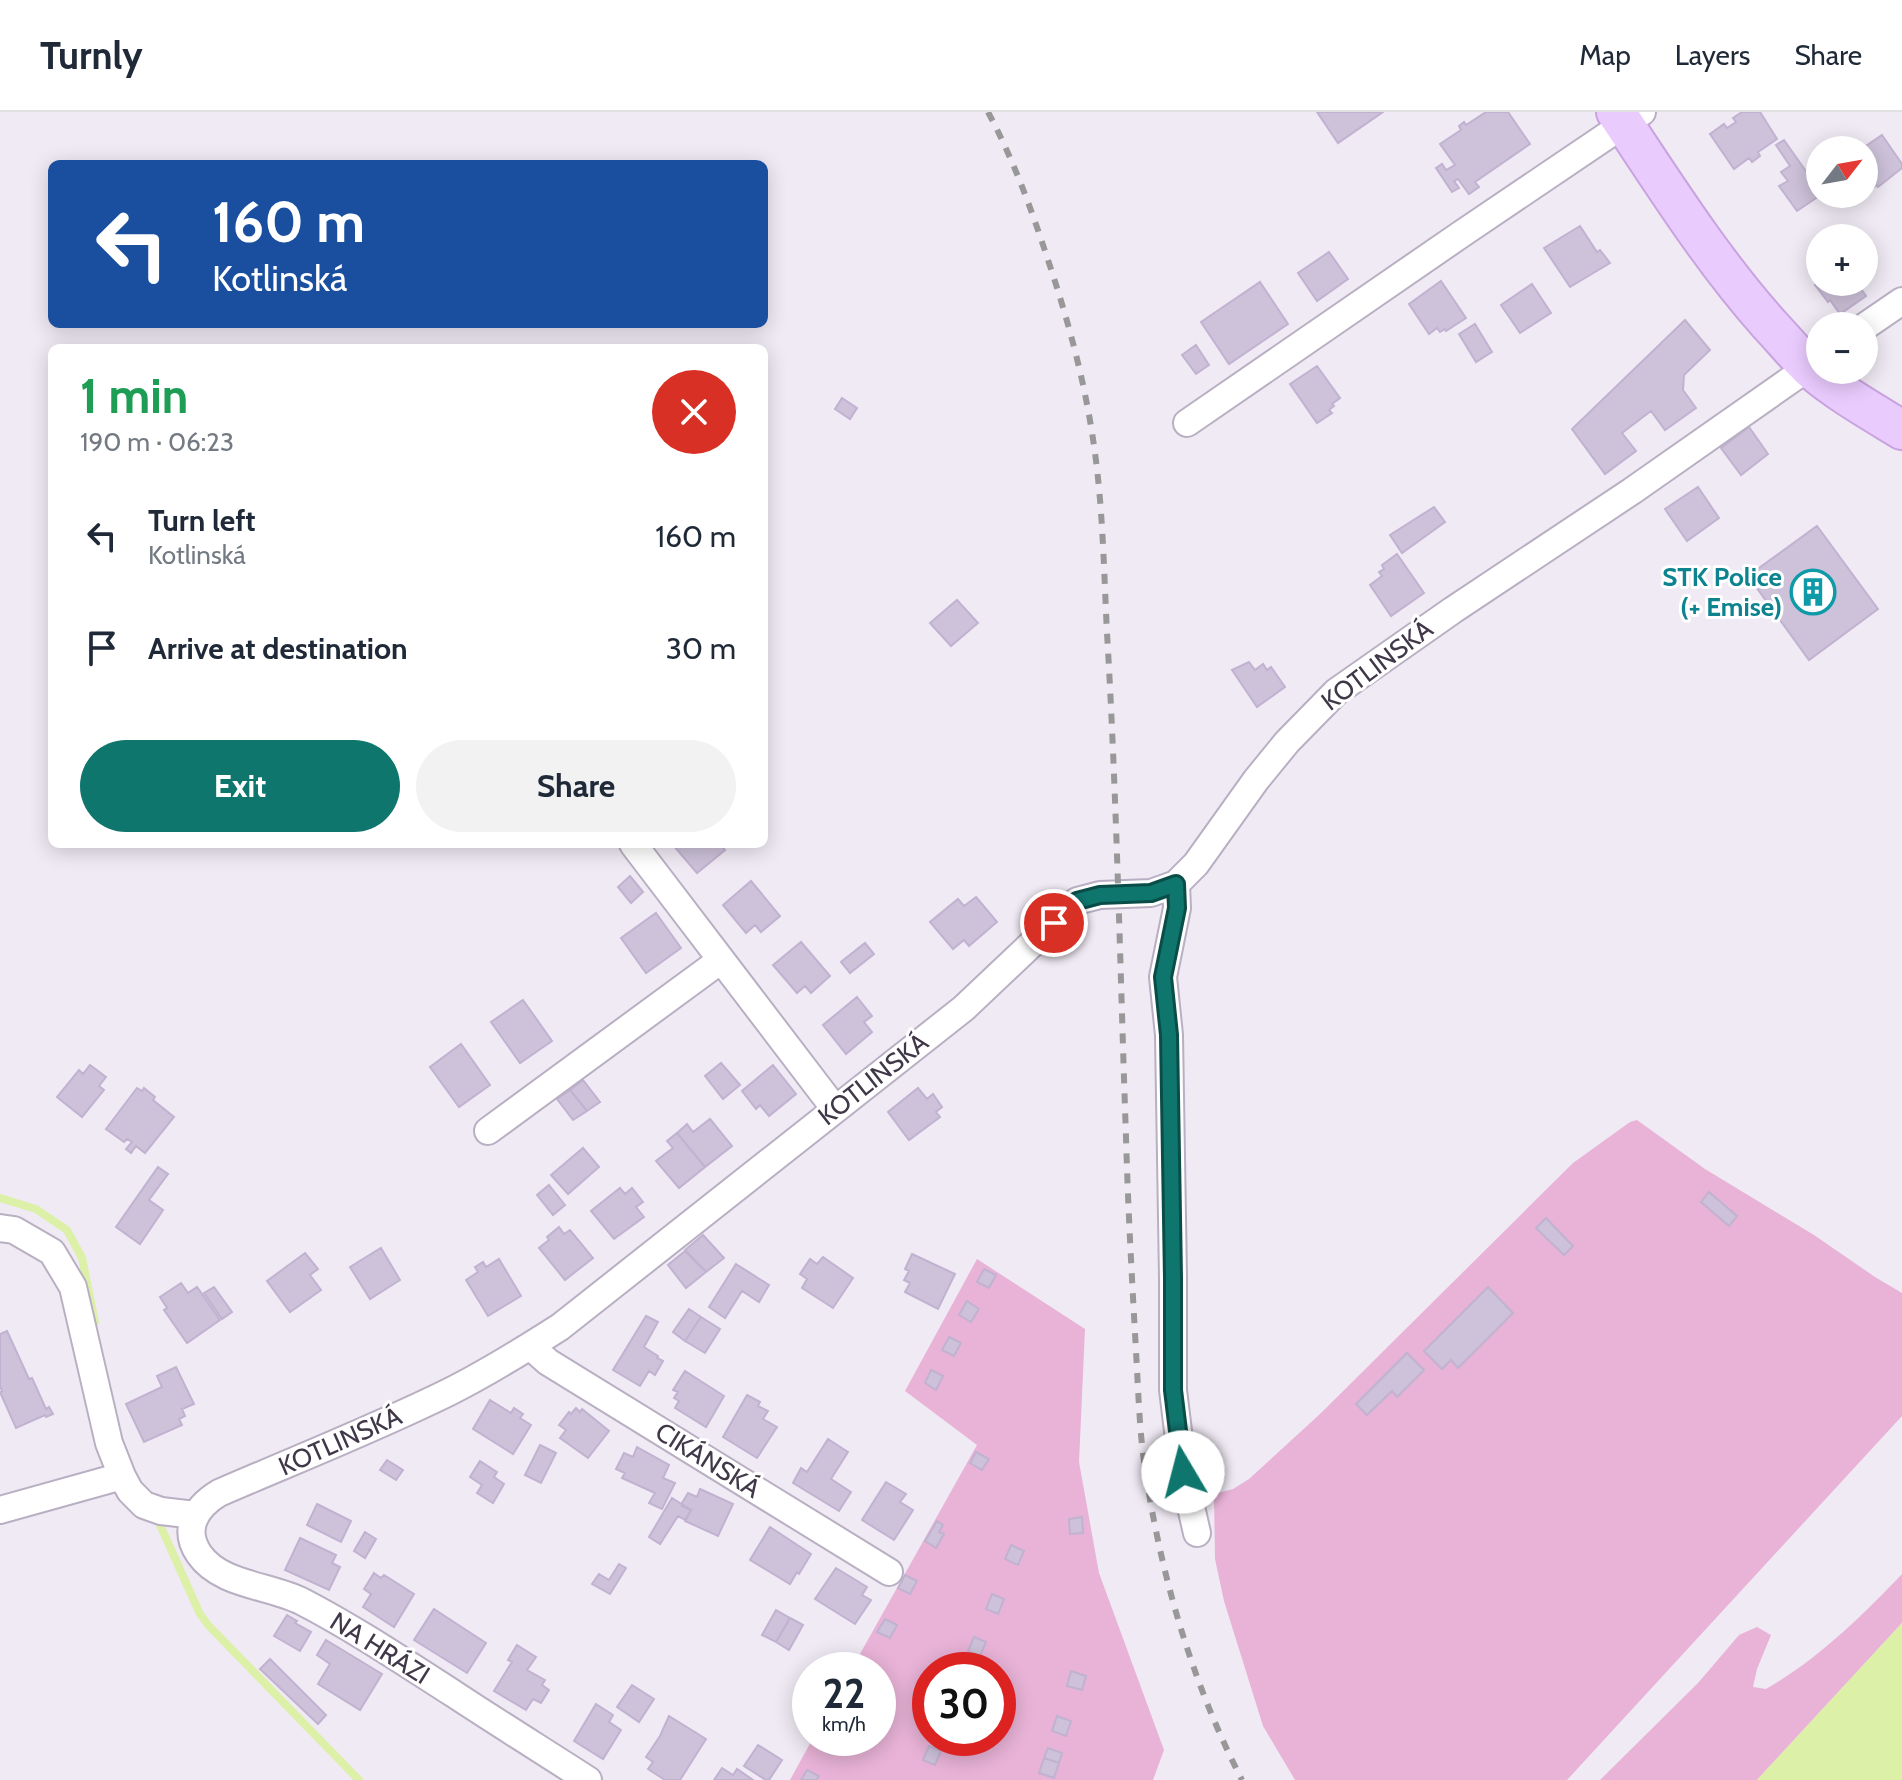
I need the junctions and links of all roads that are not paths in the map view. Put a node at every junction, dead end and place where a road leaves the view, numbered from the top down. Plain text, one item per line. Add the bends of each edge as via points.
1 (1627, 116) edge
2 (1902, 301) edge
3 (1878, 317) edge
4 (1806, 359) edge
5 (1806, 371) edge
6 (1837, 384) edge
7 (1187, 423) dead end
8 (1902, 430) edge
9 (636, 848) edge
10 (1176, 884) junction
11 (721, 960) junction
12 (835, 1109) junction
13 (488, 1131) dead end
14 (0, 1228) edge
15 (530, 1346) junction
16 (122, 1476) junction
17 (0, 1510) edge
18 (195, 1515) junction
19 (1197, 1533) dead end
20 (889, 1572) dead end
21 (588, 1780) edge

1 - 4 main road via 1711,253 1789,347
1 - 7 street
2 - 3 street
5 - 10 street, KOTLINSKÁ via 1336,692 1287,742
6 - 8 main road
9 - 11 street
10 - 12 street, KOTLINSKÁ via 1151,893 1077,901 964,1008
10 - 19 street via 1177,908 1163,977 1169,1035 1173,1377 1178,1438
11 - 12 street
11 - 13 street
12 - 15 street, KOTLINSKÁ
14 - 16 street via 14,1230 52,1252 73,1287 103,1421
15 - 18 street, KOTLINSKÁ via 449,1392 219,1493
15 - 20 street, CIKÁNSKÁ
16 - 17 street
16 - 18 street via 130,1491 152,1508
18 - 21 street, NA HRÁZI via 193,1541 209,1565 343,1623

